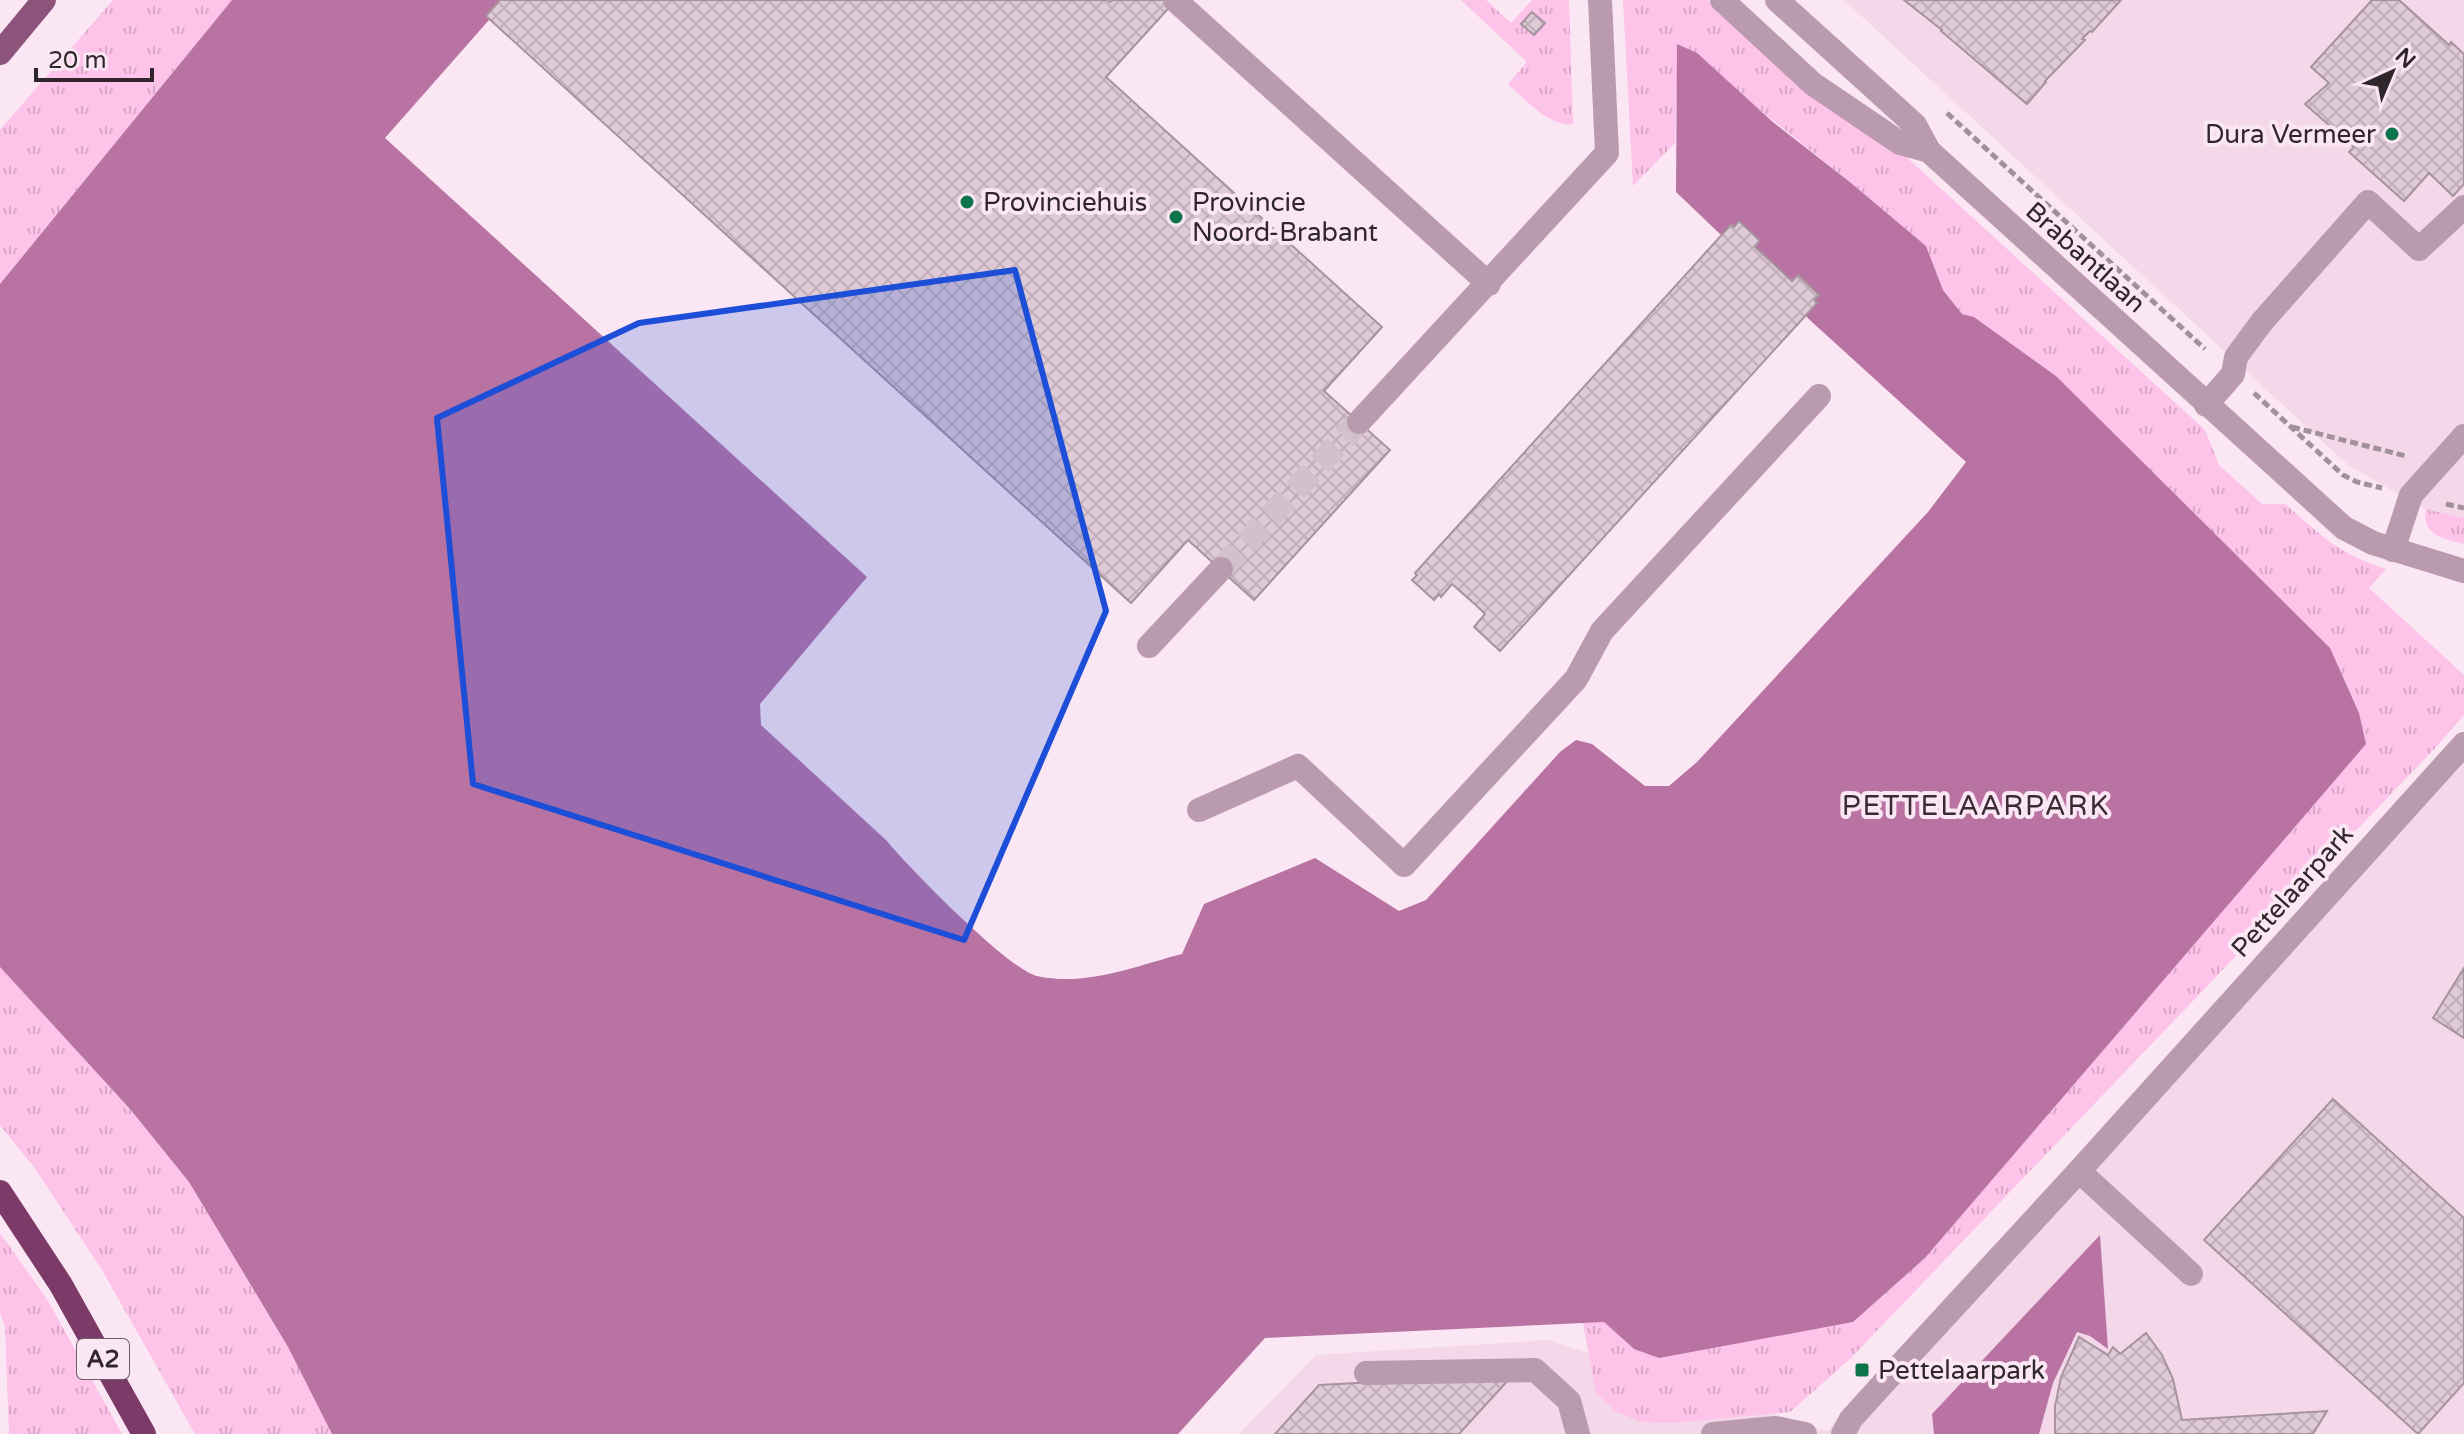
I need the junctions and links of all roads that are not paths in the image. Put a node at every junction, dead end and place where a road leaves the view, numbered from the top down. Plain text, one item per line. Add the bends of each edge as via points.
1 (44, 0) edge
2 (1175, 0) edge
3 (1600, 0) edge
4 (1722, 0) edge
5 (1777, 0) edge
6 (0, 53) edge
7 (1929, 151) junction
8 (2464, 207) edge
9 (1489, 284) junction
10 (1819, 396) dead end
11 (2206, 405) junction
12 (1359, 422) tunnel mouth
13 (2464, 436) edge
14 (2393, 550) junction
15 (1221, 569) tunnel mouth
16 (2464, 571) edge
17 (1149, 646) dead end
18 (2464, 744) edge
19 (1199, 810) dead end
20 (2079, 1171) junction
21 (0, 1192) edge
22 (2191, 1274) dead end
23 (1366, 1373) dead end
24 (144, 1434) edge
25 (1578, 1434) edge
26 (1713, 1434) edge
27 (1805, 1434) edge
28 (1843, 1434) edge

1 - 6 main road
2 - 9 street
3 - 9 street via 1607,153
4 - 7 street, Brabantlaan via 1813,84 1900,143
5 - 7 street, Brabantlaan via 1915,125
7 - 11 street, Brabantlaan
8 - 11 street via 2419,249 2368,202 2261,323 2236,357 2233,374
9 - 12 street
10 - 19 street via 1602,631 1576,679 1404,865 1298,766
11 - 14 street via 2344,528
13 - 14 street via 2411,495
14 - 16 street
15 - 17 street
18 - 20 street, Pettelaarpark
20 - 22 street
20 - 28 street, Pettelaarpark via 1851,1419
21 - 24 highway, A2 via 61,1285
23 - 25 street via 1535,1370 1569,1401
26 - 27 street via 1775,1428

